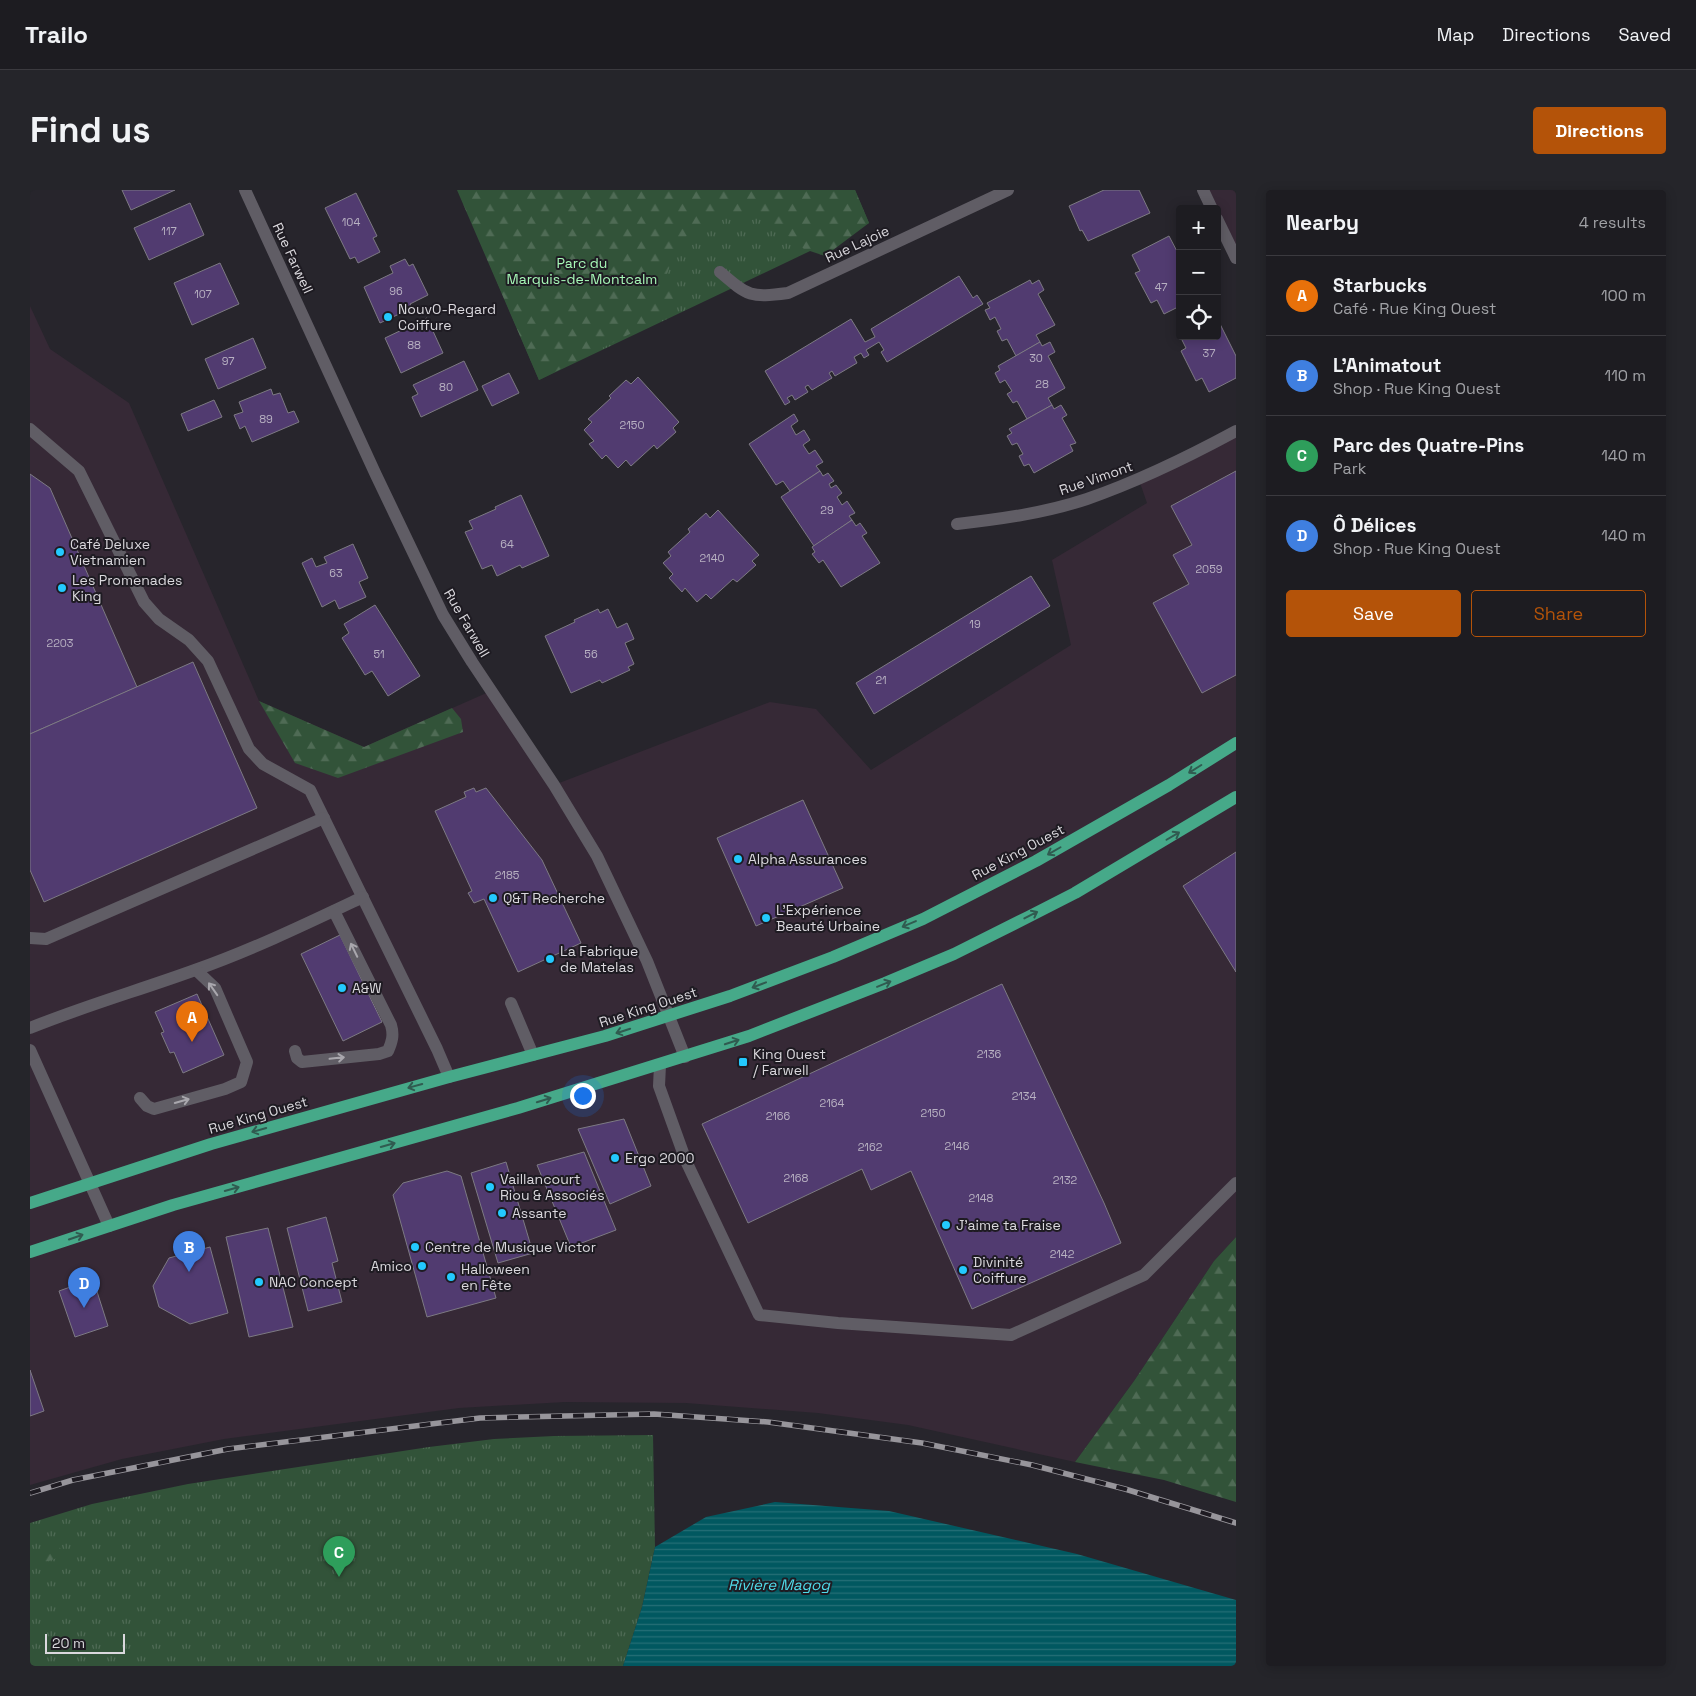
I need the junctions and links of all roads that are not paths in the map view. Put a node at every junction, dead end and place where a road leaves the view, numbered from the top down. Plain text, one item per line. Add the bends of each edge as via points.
1 (245, 190) edge
2 (1008, 190) edge
3 (1203, 190) edge
4 (1210, 205) edge
5 (1221, 227) edge
6 (1236, 258) edge
7 (720, 272) dead end
8 (30, 429) edge
9 (1236, 431) edge
10 (957, 524) dead end
11 (1236, 743) edge
12 (1236, 798) edge
13 (324, 818) junction
14 (362, 897) junction
15 (334, 911) junction
16 (30, 938) edge
17 (196, 970) junction
18 (511, 1003) dead end
19 (669, 1016) junction
20 (30, 1028) edge
21 (30, 1050) edge
22 (295, 1051) dead end
23 (533, 1055) junction
24 (686, 1057) junction
25 (660, 1065) junction
26 (449, 1077) junction
27 (140, 1098) dead end
28 (90, 1182) junction
29 (1236, 1183) edge
30 (30, 1203) edge
31 (109, 1226) junction
32 (30, 1252) edge

1 - 19 street, Rue Farwell via 443,615 597,856 647,961
2 - 7 street, Rue Lajoie via 788,293 763,296 743,292
3 - 4 street
5 - 6 street
8 - 13 street via 79,471 144,602 159,620 190,640 208,661 249,749 263,764 310,790
9 - 10 street, Rue Vimont via 1139,480 1086,500 1041,512
11 -> 19 main road, Rue King Ouest via 1036,862 923,919 833,957
24 -> 12 main road via 808,1014 954,954 1075,892
13 - 14 street
13 - 16 street via 46,939
14 - 15 street
14 - 26 street
15 - 17 street
22 -> 15 street via 302,1062 379,1054 388,1051 392,1043 391,1025
17 - 20 street
27 -> 17 street via 146,1106 154,1109 240,1082 247,1062 215,988
18 - 23 street
19 -> 23 main road, Rue King Ouest
19 - 24 street, Rue Farwell
21 - 28 street
23 - 26 main road, Rue King Ouest
24 - 25 main road
25 - 29 street via 659,1086 686,1161 759,1315 1011,1335 1144,1274
31 -> 25 main road
26 -> 28 main road, Rue King Ouest via 211,1144
28 - 30 main road, Rue King Ouest
28 - 31 street
32 -> 31 main road

